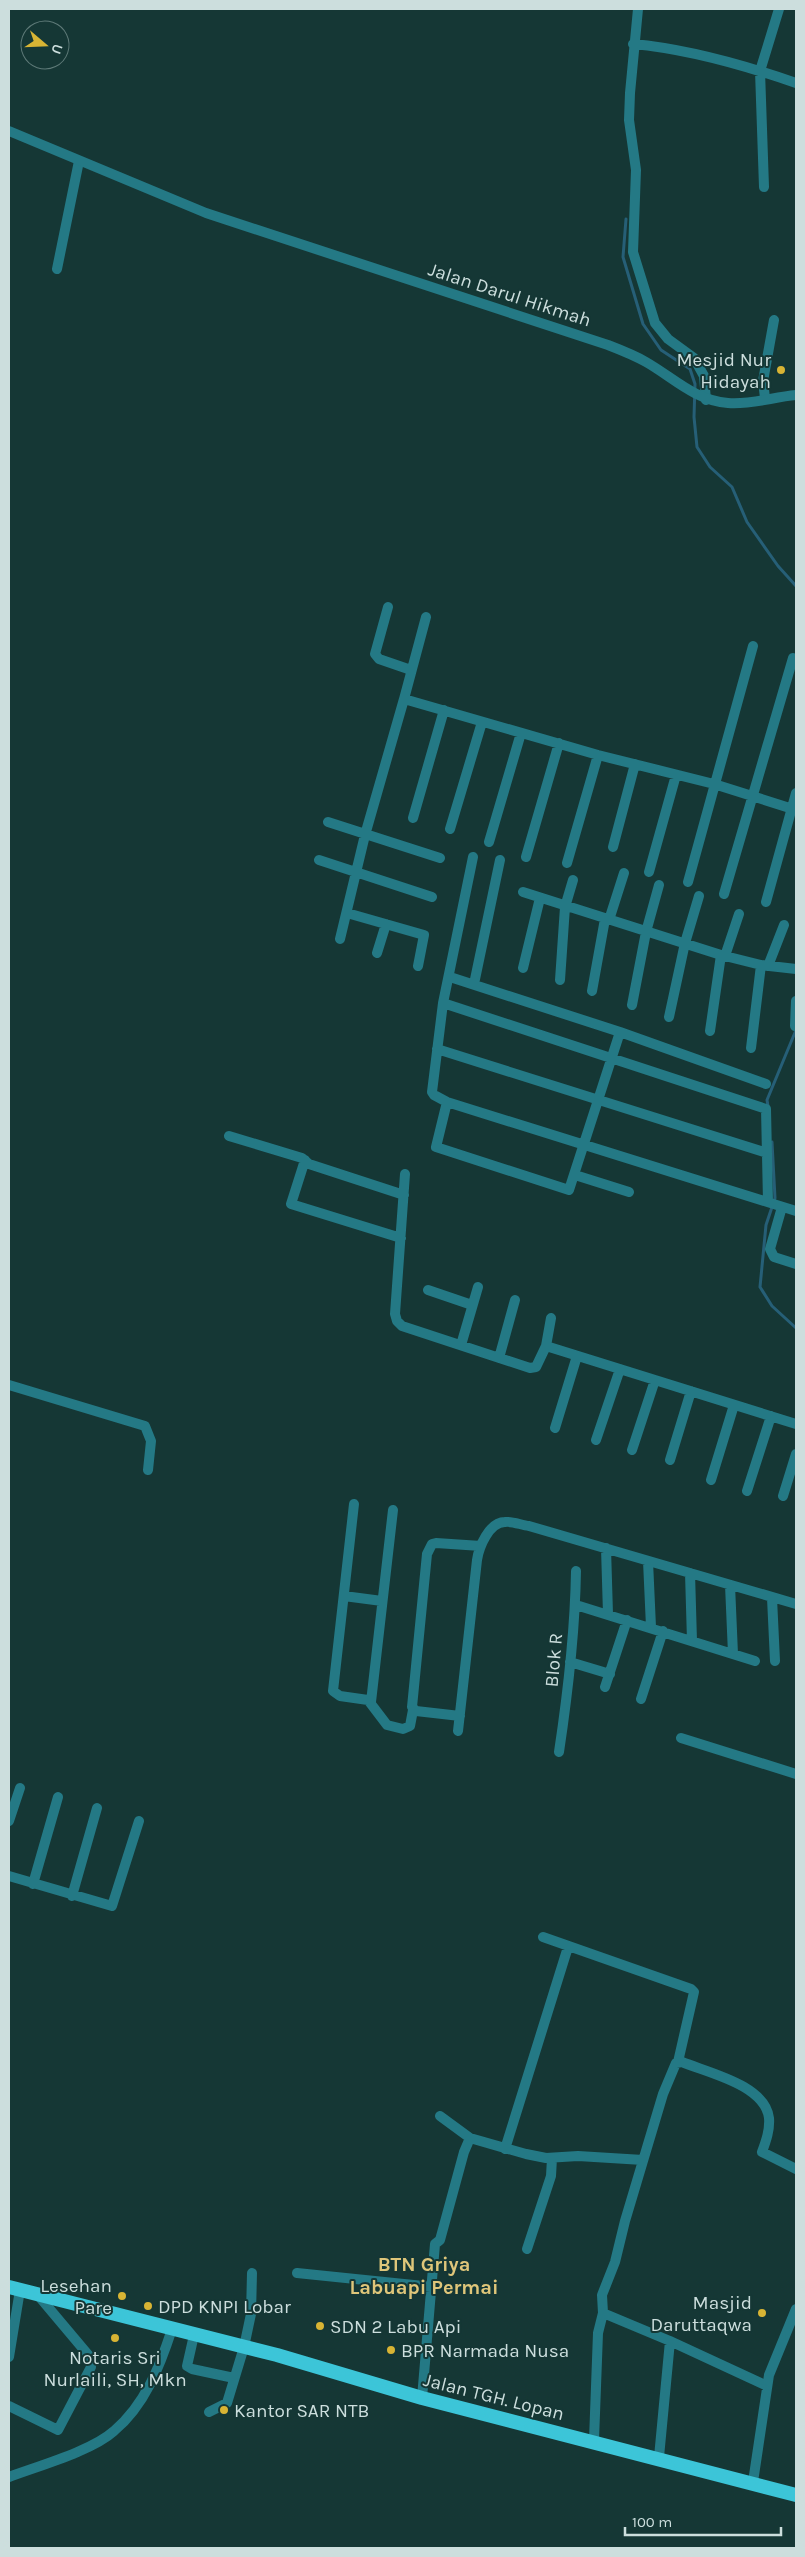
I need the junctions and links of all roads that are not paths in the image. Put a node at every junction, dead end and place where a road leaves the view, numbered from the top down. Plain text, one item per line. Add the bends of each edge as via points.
1 (638, 9) edge
2 (779, 9) edge
3 (633, 44) junction
4 (760, 71) junction
5 (796, 83) edge
6 (9, 131) edge
7 (79, 161) junction
8 (764, 187) dead end
9 (57, 269) dead end
10 (774, 320) dead end
11 (796, 395) edge
12 (765, 398) junction
13 (704, 399) junction
14 (388, 607) dead end
15 (426, 617) dead end
16 (753, 646) dead end
17 (793, 658) dead end
18 (411, 670) junction
19 (404, 699) junction
20 (444, 710) junction
21 (482, 722) junction
22 (521, 733) junction
23 (559, 743) junction
24 (598, 754) junction
25 (635, 764) junction
26 (676, 775) junction
27 (714, 784) junction
28 (796, 792) edge
29 (752, 796) junction
30 (794, 810) edge
31 (413, 818) dead end
32 (328, 822) dead end
33 (450, 829) dead end
34 (364, 835) junction
35 (490, 842) dead end
36 (613, 847) dead end
37 (474, 857) dead end
38 (526, 857) dead end
39 (440, 858) dead end
40 (319, 860) dead end
41 (500, 860) dead end
42 (567, 863) dead end
43 (649, 872) dead end
44 (356, 873) junction
45 (624, 873) dead end
46 (573, 880) dead end
47 (688, 882) dead end
48 (659, 885) dead end
49 (523, 892) dead end
50 (724, 894) dead end
51 (699, 896) dead end
52 (432, 897) dead end
53 (540, 898) junction
54 (766, 902) dead end
55 (565, 907) junction
56 (347, 913) junction
57 (739, 914) dead end
58 (607, 920) junction
59 (386, 924) junction
60 (784, 925) dead end
61 (646, 932) junction
62 (340, 939) dead end
63 (685, 942) junction
64 (377, 953) dead end
65 (723, 956) junction
66 (765, 965) junction
67 (418, 966) dead end
68 (523, 968) dead end
69 (796, 969) edge
70 (450, 977) junction
71 (560, 980) dead end
72 (474, 984) junction
73 (592, 991) dead end
74 (796, 1001) edge
75 (443, 1003) junction
76 (632, 1005) dead end
77 (669, 1017) dead end
78 (795, 1026) dead end
79 (710, 1031) dead end
80 (620, 1032) junction
81 (752, 1048) dead end
82 (437, 1049) junction
83 (612, 1058) junction
84 (766, 1084) dead end
85 (598, 1100) junction
86 (447, 1102) junction
87 (229, 1136) dead end
88 (584, 1145) junction
89 (767, 1153) junction
90 (305, 1160) junction
91 (405, 1174) dead end
92 (575, 1175) junction
93 (630, 1192) dead end
94 (404, 1195) junction
95 (775, 1205) junction
96 (796, 1210) edge
97 (401, 1238) junction
98 (796, 1264) edge
99 (478, 1287) dead end
100 (428, 1290) dead end
101 (515, 1300) dead end
102 (472, 1304) junction
103 (551, 1318) dead end
104 (461, 1345) junction
105 (546, 1346) junction
106 (577, 1356) junction
107 (499, 1358) junction
108 (620, 1369) junction
109 (655, 1380) junction
110 (9, 1385) edge
111 (691, 1391) junction
112 (734, 1404) junction
113 (771, 1416) junction
114 (796, 1424) edge
115 (554, 1428) dead end
116 (596, 1440) dead end
117 (632, 1450) dead end
118 (796, 1454) edge
119 (670, 1460) dead end
120 (148, 1470) dead end
121 (711, 1480) dead end
122 (747, 1491) dead end
123 (783, 1496) dead end
124 (354, 1504) dead end
125 (393, 1510) dead end
126 (481, 1546) junction
127 (606, 1548) junction
128 (648, 1561) junction
129 (576, 1571) dead end
130 (690, 1573) junction
131 (730, 1586) junction
132 (344, 1596) junction
133 (772, 1598) junction
134 (382, 1601) junction
135 (796, 1604) edge
136 (576, 1605) junction
137 (608, 1614) junction
138 (627, 1620) junction
139 (650, 1628) junction
140 (663, 1631) junction
141 (692, 1641) junction
142 (733, 1654) junction
143 (756, 1661) dead end
144 (775, 1661) dead end
145 (570, 1662) junction
146 (610, 1674) junction
147 (605, 1687) dead end
148 (641, 1699) dead end
149 (371, 1702) junction
150 (413, 1710) junction
151 (460, 1716) junction
152 (458, 1731) dead end
153 (681, 1738) dead end
154 (559, 1752) dead end
155 (796, 1774) edge
156 (20, 1788) dead end
157 (58, 1797) dead end
158 (98, 1808) dead end
159 (9, 1821) edge
160 (138, 1821) dead end
161 (9, 1876) edge
162 (34, 1884) junction
163 (72, 1896) junction
164 (543, 1937) dead end
165 (568, 1947) junction
166 (678, 2062) junction
167 (440, 2116) dead end
168 (470, 2138) junction
169 (505, 2149) junction
170 (552, 2158) junction
171 (643, 2160) junction
172 (796, 2169) edge
173 (527, 2249) dead end
174 (252, 2273) dead end
175 (297, 2273) dead end
176 (433, 2287) junction
177 (14, 2288) edge
178 (37, 2294) junction
179 (796, 2309) edge
180 (603, 2313) junction
181 (172, 2329) junction
182 (194, 2334) junction
183 (670, 2341) junction
184 (244, 2347) junction
185 (9, 2356) edge
186 (234, 2378) junction
187 (767, 2386) junction
188 (422, 2398) junction
189 (9, 2406) edge
190 (209, 2412) dead end
191 (594, 2440) junction
192 (659, 2458) junction
193 (9, 2477) edge
194 (753, 2482) junction
195 (796, 2495) edge

1 - 3 street
2 - 4 street
3 - 4 street via 703,56
3 - 13 street via 629,120 636,189 633,252 655,323 668,340 694,358 704,376
4 - 5 street
4 - 8 street
6 - 7 street, Jalan Darul Hikmah
7 - 9 street
7 - 13 street, Jalan Darul Hikmah via 206,213 594,340 648,363
10 - 12 street via 764,380
11 - 12 street, Jalan Darul Hikmah
12 - 13 street, Jalan Darul Hikmah via 744,403
14 - 18 street via 375,654 379,659
15 - 18 street
16 - 27 street
17 - 29 street
18 - 19 street
19 - 20 street
19 - 34 street
20 - 21 street
20 - 31 street
21 - 22 street
21 - 33 street
22 - 23 street
22 - 35 street
23 - 24 street
23 - 38 street
24 - 25 street
24 - 42 street
25 - 26 street
25 - 36 street
26 - 27 street
26 - 43 street
27 - 29 street
27 - 47 street
28 - 30 street
29 - 30 street
29 - 50 street
30 - 54 street
32 - 34 street
34 - 39 street
34 - 44 street
37 - 70 street
40 - 44 street
41 - 72 street
44 - 52 street
44 - 56 street
45 - 58 street
46 - 55 street
48 - 61 street
49 - 53 street
51 - 63 street
53 - 55 street
53 - 68 street
55 - 58 street
55 - 71 street
56 - 59 street
56 - 62 street
57 - 65 street
58 - 61 street
58 - 73 street
59 - 64 street
59 - 67 street via 424,934
60 - 66 street
61 - 63 street
61 - 76 street
63 - 65 street
63 - 77 street
65 - 66 street
65 - 79 street
66 - 69 street
66 - 81 street
70 - 72 street
70 - 75 street
72 - 80 street
74 - 78 street
75 - 82 street
75 - 83 street
80 - 83 street
80 - 84 street
82 - 85 street
82 - 86 street via 432,1092
83 - 85 street
83 - 89 street via 766,1109
85 - 88 street
85 - 89 street
86 - 88 street
86 - 92 street via 435,1144 437,1148 568,1189
87 - 90 street
88 - 92 street
88 - 95 street
89 - 95 street
90 - 94 street
90 - 97 street via 291,1204
91 - 94 street
92 - 93 street
94 - 97 street
95 - 96 street
95 - 98 street via 770,1249 774,1257
97 - 104 street via 397,1321 402,1326
99 - 102 street
100 - 102 street
101 - 107 street
102 - 104 street
103 - 105 street
104 - 107 street
105 - 106 street
105 - 107 street via 536,1367
106 - 108 street
106 - 115 street
108 - 109 street
108 - 116 street
109 - 111 street
109 - 117 street
110 - 120 street via 145,1426 151,1441
111 - 112 street
111 - 119 street
112 - 113 street
112 - 121 street
113 - 114 street
113 - 122 street
118 - 123 street
124 - 132 street
125 - 134 street
126 - 127 street via 494,1527 505,1522
126 - 150 street via 436,1544 429,1548
126 - 151 street
127 - 128 street
127 - 137 street
128 - 130 street
128 - 139 street
129 - 136 street, Blok R
130 - 131 street
130 - 141 street
131 - 133 street
131 - 142 street
132 - 134 street
132 - 149 street via 333,1691 340,1696
133 - 135 street
133 - 144 street
134 - 149 street
136 - 137 street
136 - 145 street, Blok R
137 - 138 street
138 - 139 street
138 - 146 street
139 - 140 street
140 - 141 street
140 - 148 street
141 - 142 street
142 - 143 street
145 - 146 street
145 - 154 street, Blok R
146 - 147 street
149 - 150 street via 387,1725 403,1729 410,1726
150 - 151 street
151 - 152 street
153 - 155 street
156 - 159 street
157 - 162 street
158 - 163 street
160 - 163 street via 112,1906
161 - 162 street
162 - 163 street
164 - 165 street
165 - 166 street via 694,1992
165 - 169 street
166 - 171 street via 663,2094
166 - 172 street via 745,2088 759,2097 769,2119 762,2152
167 - 168 street
168 - 169 street
168 - 176 street via 440,2240 436,2244
169 - 170 street
170 - 171 street via 578,2156
170 - 173 street via 551,2176
171 - 180 street via 615,2262 602,2295
174 - 184 street via 251,2314
175 - 176 street
176 - 188 street
177 - 178 highway, Jalan TGH. Lopan
177 - 185 street
178 - 181 highway, Jalan TGH. Lopan
178 - 189 street via 90,2356 91,2366 58,2430
179 - 187 street
180 - 183 street
180 - 191 street via 598,2334
181 - 182 highway, Jalan TGH. Lopan
181 - 193 street via 149,2385 128,2418 114,2432 82,2449
182 - 184 highway, Jalan TGH. Lopan
182 - 186 street via 188,2366
183 - 187 street
183 - 192 street
184 - 186 street
184 - 188 highway, Jalan TGH. Lopan
186 - 190 street via 227,2403
187 - 194 street
188 - 191 highway, Jalan TGH. Lopan
191 - 192 highway, Jalan TGH. Lopan
192 - 194 highway, Jalan TGH. Lopan
194 - 195 highway, Jalan TGH. Lopan

